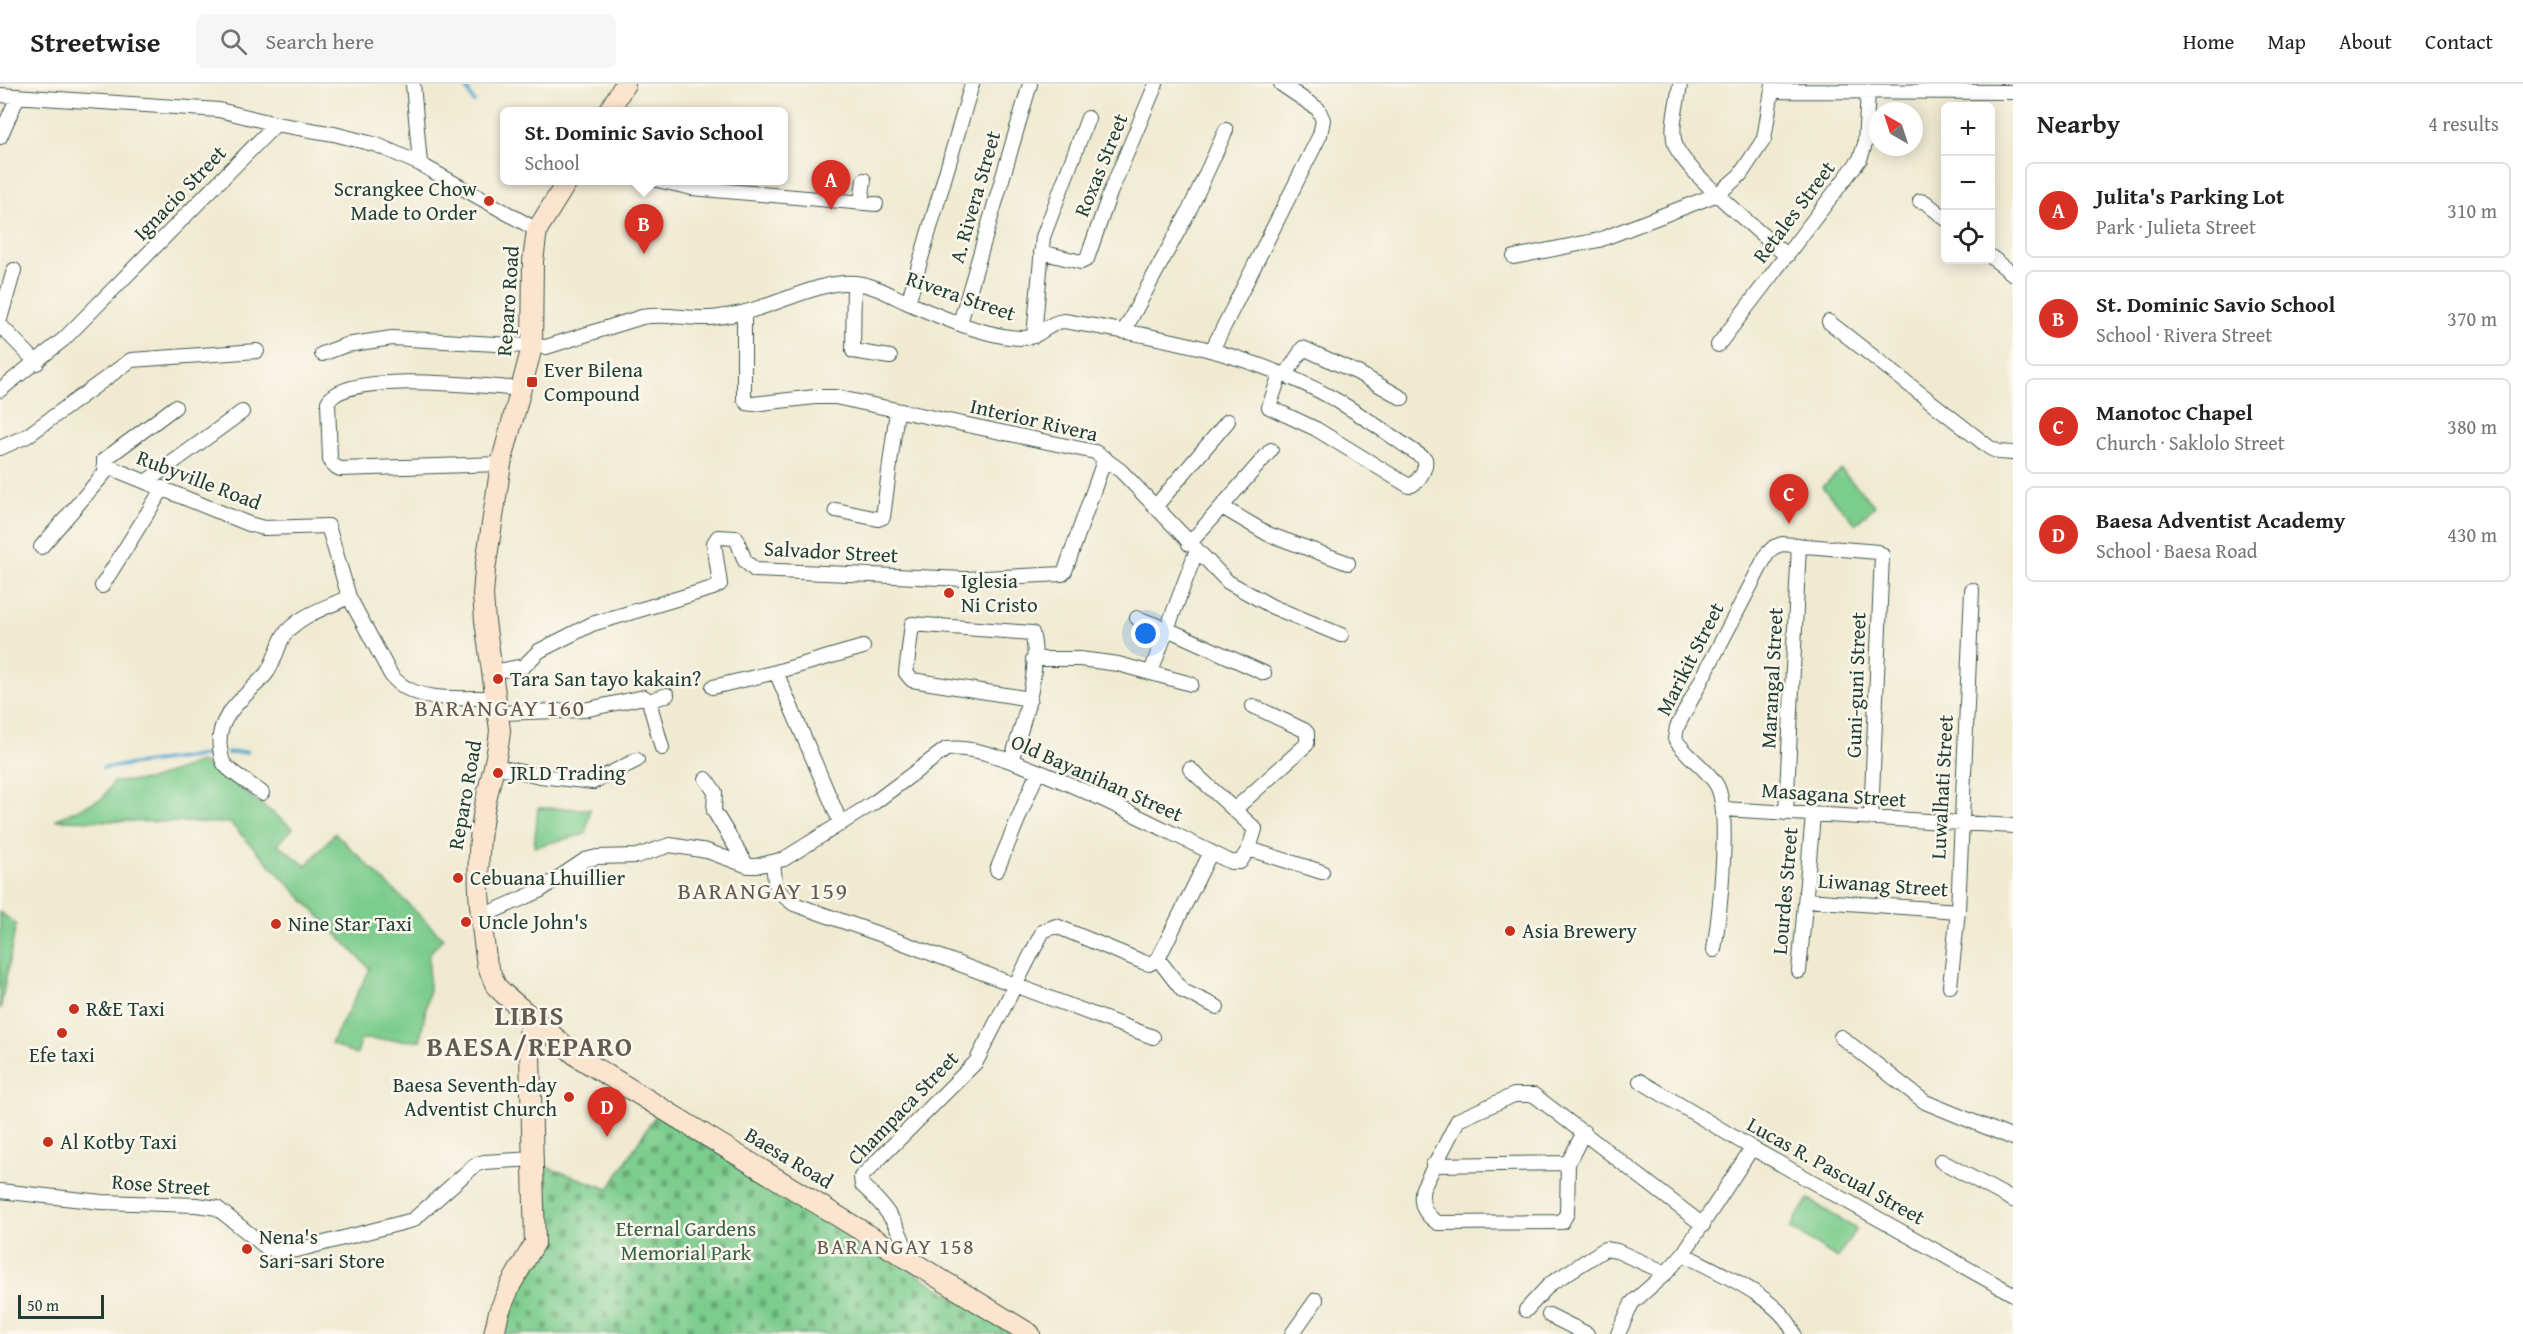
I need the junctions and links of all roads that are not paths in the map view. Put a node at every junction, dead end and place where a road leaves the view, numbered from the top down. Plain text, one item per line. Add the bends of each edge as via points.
1 (413, 84) edge
2 (625, 84) edge
3 (972, 84) edge
4 (1030, 84) edge
5 (1156, 84) edge
6 (1281, 84) edge
7 (1680, 84) edge
8 (1772, 87) edge
9 (1950, 88) edge
10 (1868, 91) junction
11 (2013, 92) edge
12 (0, 95) edge
13 (18, 96) junction
14 (611, 107) edge
15 (1088, 118) dead end
16 (276, 124) junction
17 (1226, 130) dead end
18 (0, 137) edge
19 (420, 164) junction
20 (864, 180) dead end
21 (565, 185) edge
22 (679, 185) edge
23 (1718, 194) junction
24 (1920, 201) dead end
25 (861, 202) junction
26 (876, 204) dead end
27 (1941, 215) edge
28 (537, 230) junction
29 (1041, 252) junction
30 (1787, 256) junction
31 (1514, 257) dead end
32 (1995, 259) edge
33 (14, 270) dead end
34 (2013, 274) edge
35 (854, 283) junction
36 (908, 303) junction
37 (744, 313) junction
38 (0, 319) edge
39 (960, 322) junction
40 (1829, 322) dead end
41 (0, 325) edge
42 (1124, 331) junction
43 (1034, 336) junction
44 (1718, 345) dead end
45 (532, 347) junction
46 (1212, 350) junction
47 (257, 351) dead end
48 (322, 354) dead end
49 (890, 357) dead end
50 (37, 363) junction
51 (1283, 375) junction
52 (522, 389) junction
53 (0, 390) edge
54 (1402, 398) dead end
55 (175, 407) dead end
56 (897, 411) junction
57 (242, 412) dead end
58 (1228, 421) dead end
59 (0, 448) edge
60 (1271, 450) dead end
61 (2013, 453) edge
62 (1105, 458) junction
63 (501, 464) junction
64 (106, 467) junction
65 (147, 482) junction
66 (163, 488) junction
67 (1155, 507) junction
68 (1222, 507) junction
69 (836, 510) dead end
70 (1799, 545) junction
71 (41, 547) dead end
72 (1193, 548) junction
73 (1348, 563) dead end
74 (102, 586) dead end
75 (1972, 590) dead end
76 (349, 597) junction
77 (1137, 618) dead end
78 (1167, 628) junction
79 (1341, 635) dead end
80 (862, 647) dead end
81 (1033, 659) junction
82 (493, 672) junction
83 (776, 672) junction
84 (1151, 672) junction
85 (1264, 673) dead end
86 (1191, 684) dead end
87 (713, 687) dead end
88 (667, 695) dead end
89 (648, 699) junction
90 (1030, 699) junction
91 (498, 706) junction
92 (1253, 706) dead end
93 (662, 748) dead end
94 (637, 760) dead end
95 (1011, 761) junction
96 (494, 766) junction
97 (1190, 769) dead end
98 (1038, 771) junction
99 (706, 779) dead end
100 (262, 793) dead end
101 (1235, 809) junction
102 (1724, 809) junction
103 (1786, 813) junction
104 (1814, 815) junction
105 (1871, 818) junction
106 (841, 824) junction
107 (1960, 824) junction
108 (2013, 826) edge
109 (1249, 849) junction
110 (1211, 852) junction
111 (773, 862) junction
112 (746, 864) junction
113 (997, 870) dead end
114 (1322, 872) dead end
115 (1806, 900) junction
116 (1958, 911) junction
117 (480, 917) junction
118 (1714, 950) dead end
119 (1158, 958) junction
120 (1798, 971) dead end
121 (1015, 986) junction
122 (1950, 986) dead end
123 (1217, 1007) dead end
124 (529, 1016) junction
125 (1153, 1037) dead end
126 (1841, 1037) dead end
127 (1640, 1081) dead end
128 (1584, 1132) junction
129 (2013, 1138) edge
130 (1752, 1148) junction
131 (533, 1159) junction
132 (1941, 1161) dead end
133 (1568, 1163) junction
134 (1433, 1165) junction
135 (0, 1191) edge
136 (2013, 1200) edge
137 (1703, 1225) junction
138 (899, 1252) junction
139 (1683, 1254) junction
140 (1666, 1273) junction
141 (2013, 1294) edge
142 (1316, 1300) dead end
143 (1526, 1310) dead end
144 (1549, 1316) dead end
145 (494, 1334) edge
146 (1030, 1334) edge
147 (1292, 1334) edge
148 (1587, 1334) edge
149 (1618, 1334) edge
150 (1794, 1334) edge

1 - 19 street
2 - 14 main road
3 - 36 street, A. Rivera Street
4 - 39 street, A. Rivera Street
5 - 29 street, Roxas Street via 1084,262
6 - 46 street via 1318,110 1323,120 1320,135
7 - 23 street via 1675,145
8 - 10 street
8 - 23 street via 1764,139 1758,151 1740,175
9 - 10 street
9 - 11 street
10 - 30 street, Retales Street via 1865,144 1860,159
12 - 13 street
13 - 16 street via 219,110
13 - 18 street
15 - 29 street via 1048,221
16 - 19 street via 334,134
16 - 50 street, Ignacio Street
17 - 42 street via 1185,220
19 - 28 street
20 - 25 street
21 - 28 main road, Reparo Road
22 - 25 street
23 - 30 street
23 - 31 street via 1599,240
24 - 27 street
25 - 26 street
28 - 45 main road, Reparo Road
29 - 43 street
30 - 44 street, Retales Street
32 - 34 street
33 - 38 street
35 - 36 street, Rivera Street via 874,286
35 - 37 street, Rivera Street via 792,296
35 - 49 street via 853,351
36 - 39 street, Rivera Street
37 - 45 street, Rivera Street via 710,318 649,316 546,347
37 - 56 street, Interior Rivera via 747,403 835,397
39 - 43 street, Rivera Street via 994,333
40 - 61 street via 1990,448
41 - 50 street
42 - 43 street, Rivera Street via 1064,321 1054,322
42 - 46 street, Rivera Street
45 - 48 street, Rivera Street via 392,338 346,345
45 - 52 main road, Reparo Road
46 - 51 street, Rivera Street
47 - 59 street via 131,360 27,436
50 - 53 street, Ignacio Street
51 - 51 street, Rivera Street via 1269,407 1317,429 1409,486 1415,484 1425,459 1334,399
51 - 54 street via 1303,348
52 - 63 main road, Reparo Road
52 - 63 street via 399,381 347,388 327,402 330,460 340,469
55 - 64 street via 104,460
56 - 62 street, Interior Rivera via 1083,449
56 - 69 street via 883,517
57 - 65 street
58 - 67 street
60 - 68 street
62 - 67 street, Interior Rivera
62 - 82 street, Salvador Street via 1062,574 964,579 754,570 745,561 736,538 718,537 714,543 720,584 592,624 538,651 524,666
63 - 82 main road, Reparo Road via 483,596
64 - 65 street, Rubyville Road
64 - 71 street
65 - 66 street, Rubyville Road
66 - 74 street
66 - 76 street, Rubyville Road via 264,528 328,526
67 - 72 street, Interior Rivera
68 - 72 street
68 - 73 street via 1268,534
70 - 102 street, Marikit Street via 1782,544 1767,554 1677,728 1676,739 1715,782
70 - 103 street, Marangal Street
70 - 105 street, Guni-guni Street via 1882,555
72 - 78 street
72 - 79 street, Interior Rivera via 1243,591
75 - 107 street, Luwalhati Street
76 - 91 street, Rubyville Road via 398,685 423,695
76 - 100 street via 290,628 268,671 220,728 220,751 226,766
77 - 78 street
78 - 84 street
78 - 85 street
80 - 83 street
81 - 84 street via 1080,659
81 - 90 street
81 - 90 street via 1032,633 912,624 906,673 912,680
82 - 91 main road, Reparo Road
83 - 87 street
83 - 106 street
84 - 86 street
88 - 89 street, Rubyville Road
89 - 91 street, Rubyville Road via 584,710
89 - 93 street
90 - 95 street
91 - 96 main road, Reparo Road via 499,747
92 - 101 street via 1304,730 1308,734 1307,744
94 - 96 street via 592,782
95 - 98 street, Old Bayanihan Street
95 - 106 street, Old Bayanihan Street via 958,748 946,749
96 - 117 main road, Reparo Road via 478,851
97 - 101 street
98 - 110 street, Old Bayanihan Street
98 - 113 street
99 - 112 street via 715,792 714,811
101 - 109 street via 1255,829
102 - 103 street, Masagana Street
102 - 118 street, Marikit Street
103 - 104 street, Masagana Street
104 - 105 street, Masagana Street
104 - 115 street, Lourdes Street
105 - 107 street, Masagana Street
106 - 111 street, Old Bayanihan Street
107 - 108 street, Masagana Street
107 - 116 street, Luwalhati Street
109 - 110 street, Old Bayanihan Street via 1235,862
109 - 114 street
110 - 119 street
111 - 112 street, Old Bayanihan Street
111 - 121 street via 779,892 794,904
112 - 117 street, Old Bayanihan Street via 707,851 669,845 637,856 597,856 539,891
115 - 116 street, Liwanag Street
115 - 120 street, Lourdes Street
116 - 122 street, Luwalhati Street
117 - 124 main road, Reparo Road via 491,976 500,990
119 - 121 street via 1149,964 1053,926 1043,931
119 - 123 street via 1183,991
121 - 125 street
121 - 138 street, Champaca Street via 971,1068 861,1177 862,1185 879,1200 895,1224 904,1244
124 - 131 main road
124 - 138 main road, Baesa Road via 578,1057
126 - 129 street via 1925,1102
127 - 130 street, Lucas R. Pascual Street
128 - 133 street
128 - 134 street via 1534,1095 1525,1093 1458,1120
128 - 137 street
130 - 137 street
130 - 141 street, Lucas R. Pascual Street
131 - 135 street, Rose Street via 475,1165 414,1220 297,1250 267,1248 217,1208 101,1202
131 - 145 main road via 535,1243 511,1284
132 - 136 street
133 - 134 street
133 - 134 street via 1567,1213 1558,1223 1438,1223 1426,1213 1421,1196
137 - 139 street
138 - 146 main road, Baesa Road
139 - 140 street
139 - 150 street via 1762,1298 1782,1314
140 - 143 street via 1617,1251 1605,1250 1550,1284
140 - 149 street via 1632,1303
142 - 147 street
144 - 148 street

